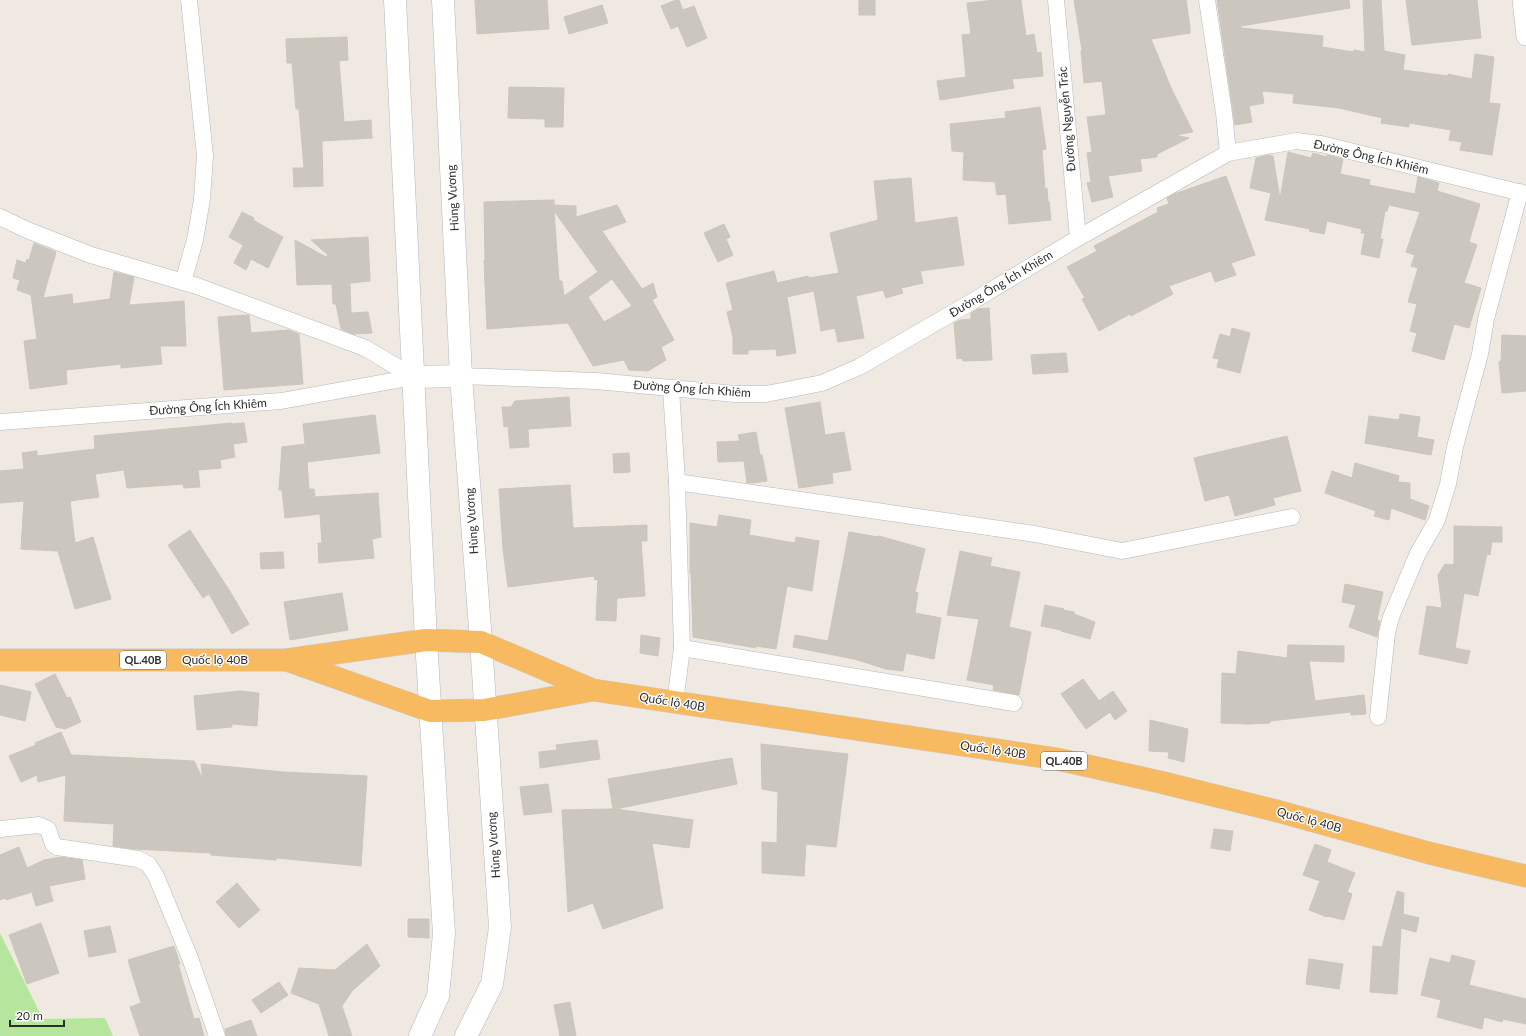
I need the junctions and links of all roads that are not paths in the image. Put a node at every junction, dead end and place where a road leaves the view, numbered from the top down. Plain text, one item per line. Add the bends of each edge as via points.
1 (189, 0) edge
2 (395, 0) edge
3 (443, 0) edge
4 (1056, 0) edge
5 (1206, 0) edge
6 (1522, 0) edge
7 (1526, 36) edge
8 (1228, 153) junction
9 (1523, 193) edge
10 (0, 217) edge
11 (1078, 238) junction
12 (183, 282) junction
13 (461, 376) junction
14 (414, 377) junction
15 (672, 389) junction
16 (0, 422) edge
17 (677, 482) junction
18 (1292, 517) dead end
19 (426, 640) junction
20 (481, 642) junction
21 (682, 648) junction
22 (0, 660) edge
23 (286, 660) junction
24 (593, 690) junction
25 (675, 702) junction
26 (1014, 703) dead end
27 (484, 710) junction
28 (430, 711) junction
29 (1378, 718) dead end
30 (0, 830) edge
31 (1526, 876) edge
32 (217, 1036) edge
33 (420, 1036) edge
34 (466, 1036) edge

1 - 12 street via 205,156 195,240
2 - 14 main road
3 - 13 main road, Hùng Vương
4 - 11 street, Đường Nguyễn Trác
5 - 8 street
6 - 7 street
8 - 9 street, Đường Ông Ích Khiêm via 1296,141 1321,144
8 - 11 street, Đường Ông Ích Khiêm
9 - 29 street via 1488,312 1480,354 1437,520 1418,553 1391,617
10 - 12 street via 91,255
11 - 15 street, Đường Ông Ích Khiêm via 858,367 822,383 766,394
12 - 14 street via 365,348
13 - 14 main road
13 - 15 street, Đường Ông Ích Khiêm via 596,381
13 - 20 main road, Hùng Vương
14 - 16 street, Đường Ông Ích Khiêm via 281,401
14 - 19 main road
15 - 17 street
17 - 18 street via 1035,534 1122,551
17 - 21 street
19 - 20 highway
19 - 23 highway
19 - 28 main road
20 - 24 highway
20 - 27 main road, Hùng Vương
21 - 25 street
21 - 26 street
22 - 23 highway, Quốc lộ 40B / QL.40B
23 - 28 highway
24 - 25 highway, Quốc lộ 40B / QL.40B
24 - 27 highway
25 - 31 highway, Quốc lộ 40B / QL.40B via 1057,760 1160,782
27 - 28 highway
27 - 34 main road, Hùng Vương via 500,927 492,984
28 - 33 main road via 444,934 438,996
30 - 32 street via 39,825 48,829 57,847 138,859 148,864 156,876 190,958

